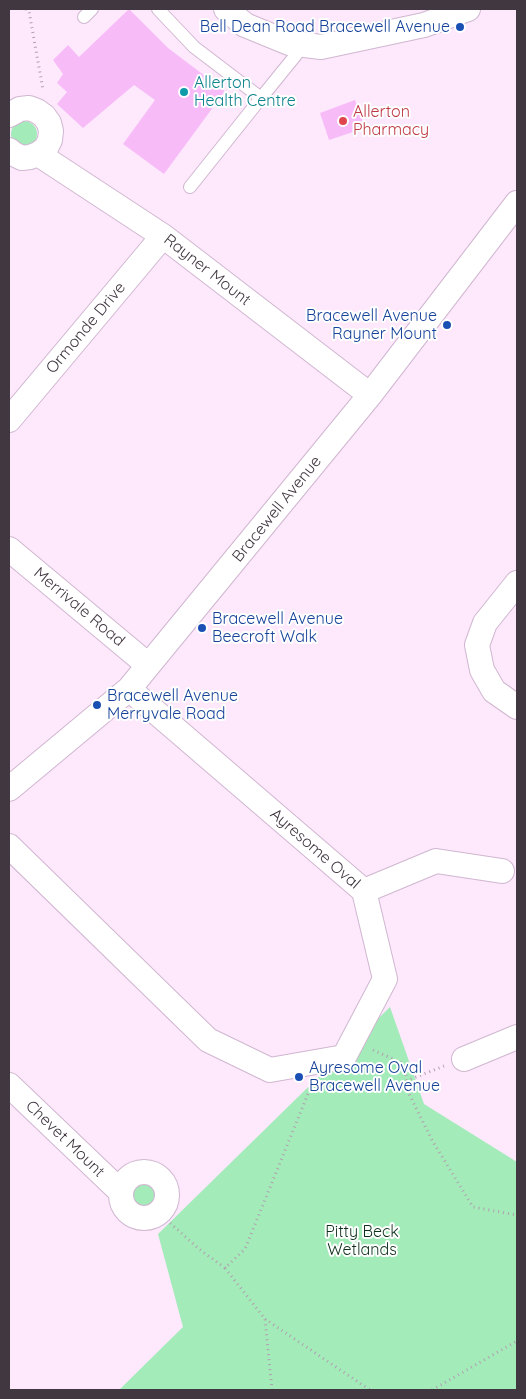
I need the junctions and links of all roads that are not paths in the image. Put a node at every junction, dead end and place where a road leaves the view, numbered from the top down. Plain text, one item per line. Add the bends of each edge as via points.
1 (158, 9) edge
2 (226, 9) edge
3 (468, 9) edge
4 (304, 45) junction
5 (261, 98) junction
6 (9, 116) edge
7 (9, 150) edge
8 (38, 154) junction
9 (190, 187) dead end
10 (517, 202) edge
11 (163, 236) junction
12 (370, 396) junction
13 (9, 420) edge
14 (9, 549) edge
15 (517, 583) edge
16 (148, 665) junction
17 (129, 689) junction
18 (517, 707) edge
19 (9, 789) edge
20 (9, 846) edge
21 (502, 871) dead end
22 (364, 891) junction
23 (517, 1037) edge
24 (464, 1059) road end
25 (9, 1085) edge
26 (121, 1192) junction

1 - 5 lane via 194,47
2 - 4 street via 246,25 289,43
3 - 4 street via 424,25 321,47
4 - 5 lane
5 - 9 lane
6 - 8 street via 29,108 44,116 49,123 50,140
7 - 8 street via 22,158
8 - 11 street, Rayner Mount
10 - 12 street, Bracewell Avenue
11 - 12 street, Rayner Mount
11 - 13 street, Ormonde Drive
12 - 16 street, Bracewell Avenue
14 - 16 street, Merrivale Road
15 - 18 street via 484,623 477,645 482,670 494,691
16 - 17 street, Bracewell Avenue
17 - 19 street, Bracewell Avenue
17 - 22 street, Ayresome Oval
20 - 22 street, Ayresome Oval via 208,1040 270,1070 344,1057 385,979
21 - 22 street via 436,862
23 - 24 street
25 - 26 street, Chevet Mount
26 - 26 street via 128,1178 144,1172 159,1178 165,1186 166,1202 158,1214 144,1218 125,1209

